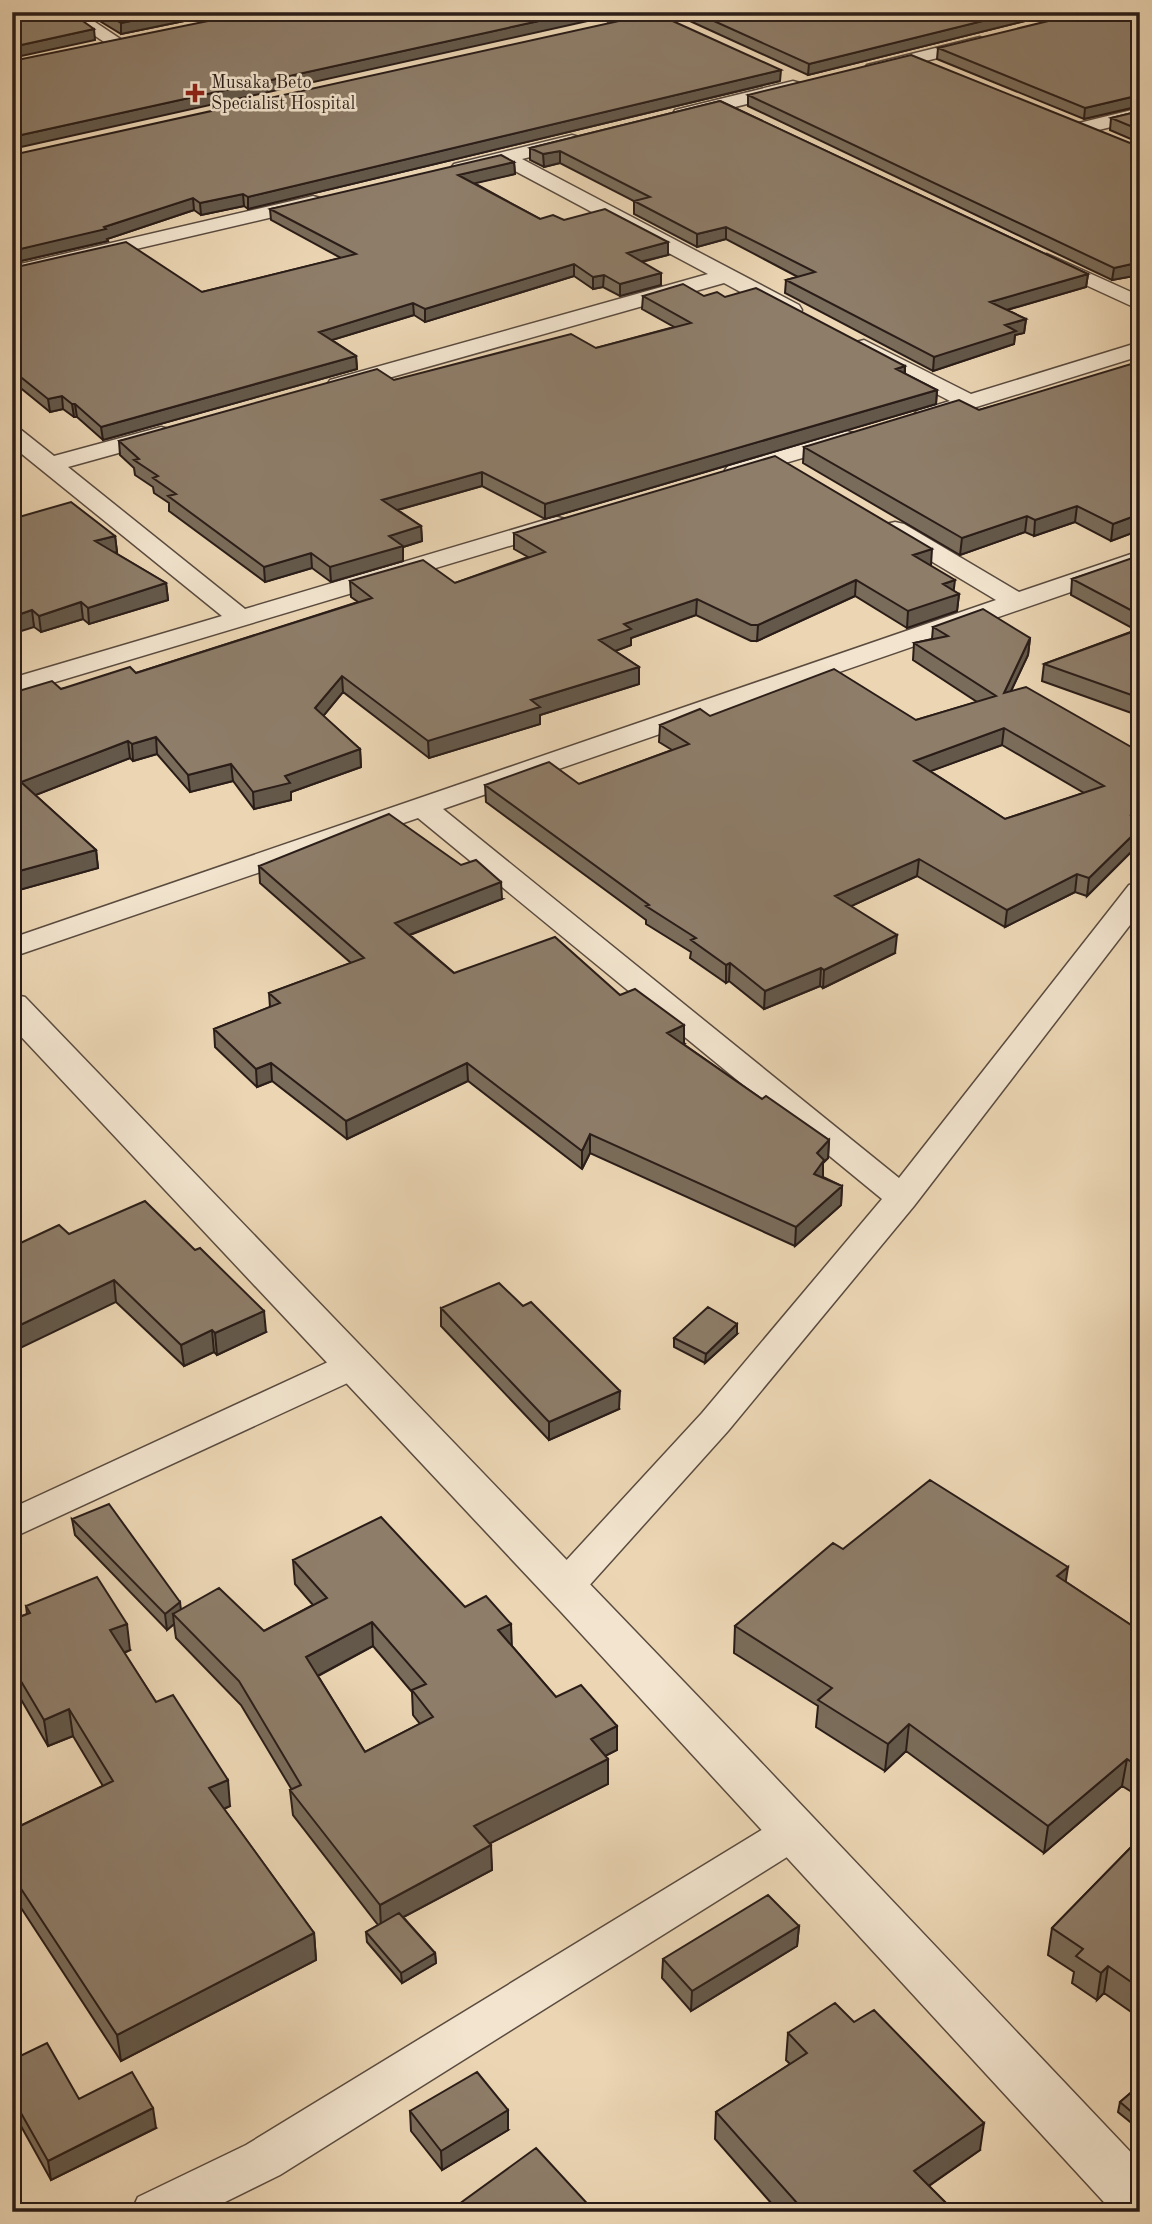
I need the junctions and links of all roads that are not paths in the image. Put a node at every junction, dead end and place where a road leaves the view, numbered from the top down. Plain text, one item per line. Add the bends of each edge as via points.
1 (68, 12) edge
2 (665, 17) edge
3 (603, 27) edge
4 (1005, 35) edge
5 (92, 49) edge
6 (915, 58) junction
7 (941, 69) edge
8 (782, 73) edge
9 (848, 75) edge
10 (722, 104) junction
11 (1140, 114) edge
12 (747, 116) edge
13 (658, 120) edge
14 (594, 136) edge
15 (1117, 142) edge
16 (505, 158) junction
17 (438, 173) edge
18 (332, 198) edge
19 (1029, 251) edge
20 (12, 272) edge
21 (726, 276) junction
22 (1140, 304) edge
23 (811, 320) edge
24 (848, 339) edge
25 (1140, 349) edge
26 (322, 389) edge
27 (971, 403) junction
28 (906, 421) edge
29 (187, 427) edge
30 (867, 433) edge
31 (12, 434) edge
32 (775, 459) junction
33 (52, 464) junction
34 (799, 472) edge
35 (709, 479) edge
36 (575, 519) edge
37 (879, 520) edge
38 (1140, 559) edge
39 (1018, 602) junction
40 (240, 618) junction
41 (12, 687) edge
42 (421, 806) junction
43 (1140, 891) edge
44 (12, 948) edge
45 (12, 1004) edge
46 (902, 1198) junction
47 (354, 1364) junction
48 (12, 1524) edge
49 (564, 1588) junction
50 (796, 1830) junction
51 (1140, 2201) edge
52 (155, 2212) edge

1 - 5 street via 126,42
2 - 3 street
4 - 6 street
6 - 7 street
6 - 9 street
8 - 10 street via 807,84
10 - 12 street
10 - 13 street
11 - 15 street via 1076,126
14 - 16 street
16 - 17 street
16 - 21 street
18 - 20 street
19 - 22 street
21 - 23 street
21 - 26 street
24 - 27 street
25 - 27 street
27 - 28 street
29 - 33 street
30 - 32 street
31 - 33 street
32 - 34 street
32 - 35 street
33 - 40 street
36 - 40 street
37 - 39 street
38 - 39 street
39 - 42 street
40 - 41 street
42 - 44 street
42 - 46 street
43 - 46 street
45 - 47 street
46 - 49 street via 715,1422
47 - 48 street
47 - 49 street
49 - 50 street
50 - 51 street
50 - 52 street via 263,2160

